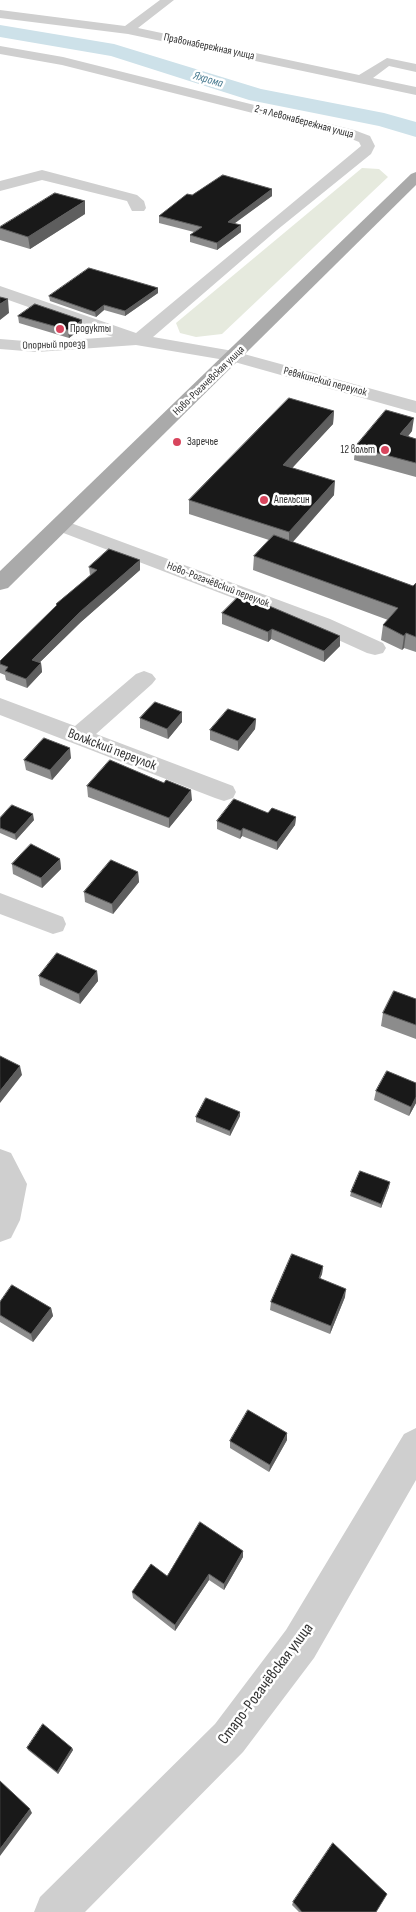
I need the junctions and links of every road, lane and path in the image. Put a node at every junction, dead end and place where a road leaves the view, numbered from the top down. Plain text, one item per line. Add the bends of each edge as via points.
1 (168, 0) edge
2 (0, 14) edge
3 (128, 30) junction
4 (0, 50) edge
5 (416, 68) edge
6 (362, 79) junction
7 (416, 91) edge
8 (413, 179) edge
9 (0, 186) edge
10 (138, 208) dead end
11 (0, 292) edge
12 (139, 340) junction
13 (0, 344) edge
14 (234, 356) junction
15 (382, 397) junction
16 (416, 407) edge
17 (367, 415) dead end
18 (60, 525) junction
19 (0, 583) edge
20 (375, 648) dead end
21 (144, 679) dead end
22 (0, 706) edge
23 (76, 737) junction
24 (224, 792) dead end
25 (0, 903) edge
26 (53, 924) dead end
27 (0, 1162) edge
28 (0, 1228) edge
29 (416, 1446) edge
30 (55, 1912) edge

1 - 3 street
2 - 3 street, Правонабережная улица
3 - 6 street, Правонабережная улица
4 - 12 street, 2-я Левонабережная улица via 63,61 365,139 366,151 270,227
5 - 6 street via 387,62
6 - 7 street, Правонабережная улица
8 - 14 main road, Ново-Рогачевская улица
9 - 10 street via 33,176 48,176 132,198
11 - 12 street
12 - 13 street, Опорный проезд via 36,347
12 - 14 street, Ревякинский переулок
14 - 15 street, Ревякинский переулок
14 - 18 main road, Ново-Рогачевская улица
15 - 16 street, Ревякинский переулок
15 - 17 street
18 - 19 main road, Ново-Рогачевская улица
18 - 20 street, Ново-Рогачёвский переулок via 322,624
21 - 23 street
22 - 23 street, Волжский переулок
23 - 24 street, Волжский переулок
25 - 26 street
27 - 28 street via 11,1184
29 - 30 street, Старо-Рогачёвская улица via 300,1644 230,1738

